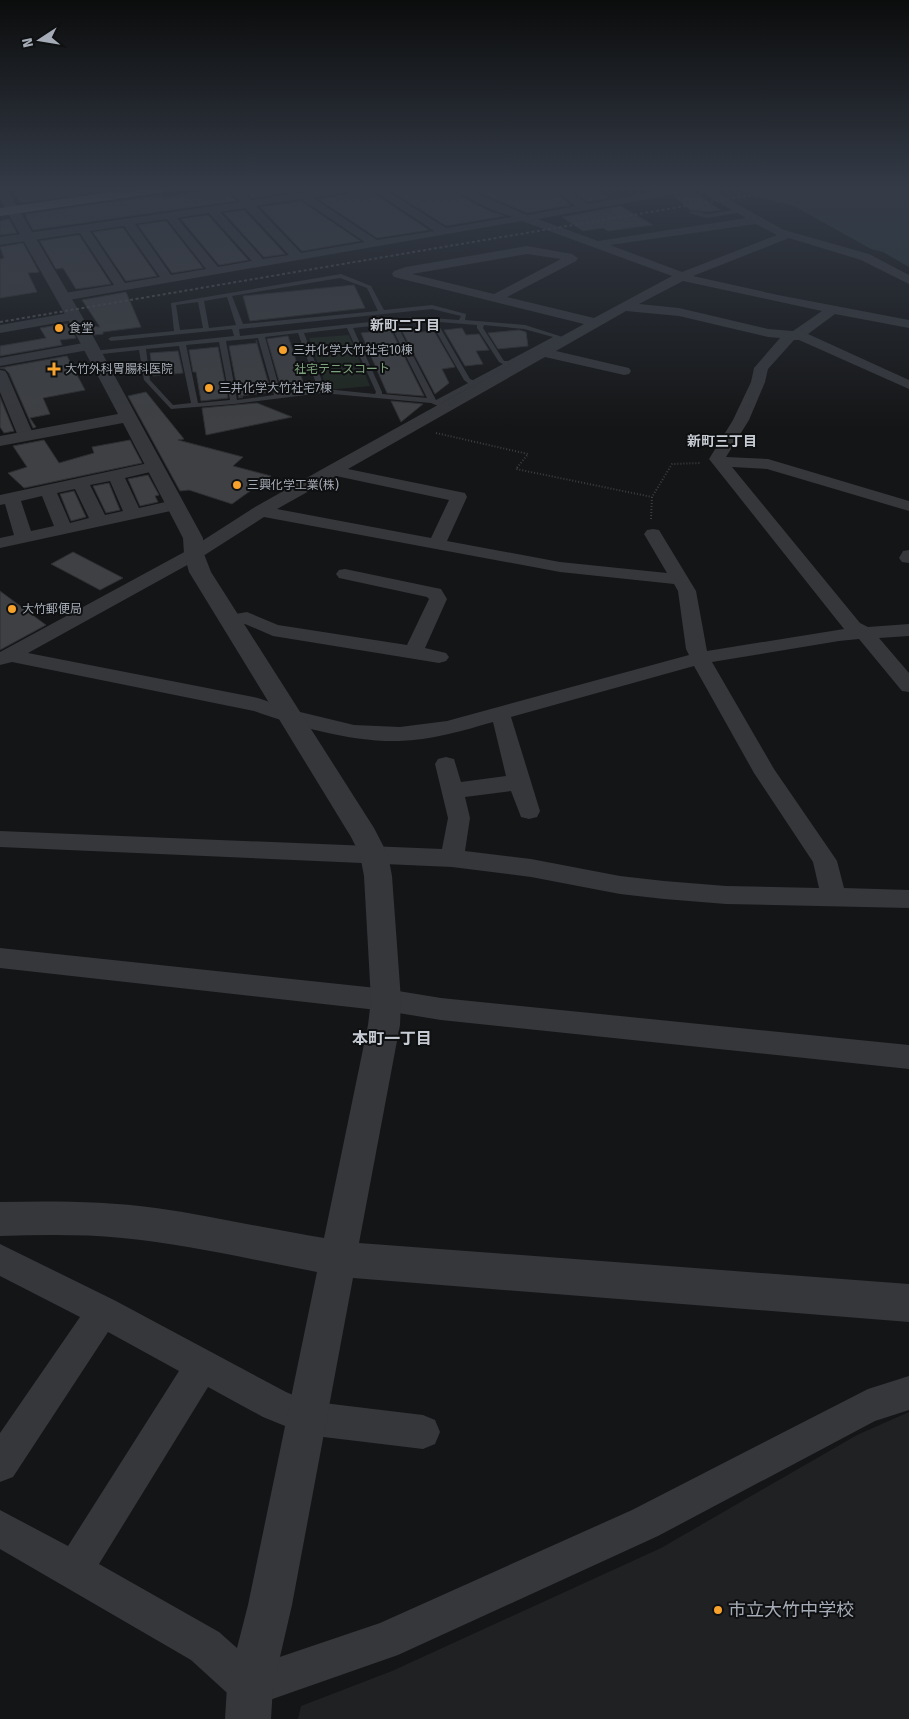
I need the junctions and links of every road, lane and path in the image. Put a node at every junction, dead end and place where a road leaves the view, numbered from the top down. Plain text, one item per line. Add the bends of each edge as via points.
1 (46, 267) edge
2 (109, 267) edge
3 (160, 267) edge
4 (211, 267) edge
5 (242, 267) edge
6 (428, 267) edge
7 (488, 267) edge
8 (554, 267) edge
9 (658, 267) edge
10 (704, 267) edge
11 (885, 267) edge
12 (495, 269) dead end
13 (215, 272) junction
14 (514, 274) dead end
15 (682, 276) junction
16 (533, 278) junction
17 (168, 279) junction
18 (909, 280) edge
19 (122, 287) junction
20 (229, 295) junction
21 (63, 297) junction
22 (495, 298) junction
23 (200, 300) junction
24 (624, 307) junction
25 (832, 310) junction
26 (382, 312) junction
27 (74, 316) junction
28 (438, 320) junction
29 (462, 321) junction
30 (392, 322) junction
31 (481, 323) junction
32 (597, 323) junction
33 (909, 324) edge
34 (349, 326) junction
35 (237, 327) junction
36 (0, 329) edge
37 (206, 330) junction
38 (300, 331) junction
39 (177, 332) junction
40 (795, 334) junction
41 (261, 335) junction
42 (237, 337) junction
43 (562, 338) junction
44 (111, 339) dead end
45 (222, 339) junction
46 (182, 343) junction
47 (142, 347) junction
48 (91, 350) junction
49 (541, 352) junction
50 (0, 362) edge
51 (510, 364) junction
52 (624, 371) dead end
53 (0, 374) edge
54 (474, 384) junction
55 (909, 385) edge
56 (322, 391) junction
57 (378, 396) junction
58 (278, 397) junction
59 (234, 402) junction
60 (438, 403) junction
61 (195, 405) junction
62 (127, 418) junction
63 (408, 427) junction
64 (26, 436) junction
65 (0, 441) edge
66 (721, 462) junction
67 (153, 467) junction
68 (332, 470) junction
69 (116, 476) junction
70 (81, 483) junction
71 (48, 490) junction
72 (652, 497) junction
73 (5, 499) edge
74 (174, 505) junction
75 (909, 506) edge
76 (260, 511) junction
77 (133, 514) junction
78 (99, 521) junction
79 (64, 529) junction
80 (653, 534) joint
81 (24, 538) junction
82 (0, 543) edge
83 (437, 543) junction
84 (194, 554) junction
85 (345, 574) dead end
86 (680, 578) junction
87 (231, 620) junction
88 (909, 630) edge
89 (863, 632) junction
90 (413, 652) junction
91 (6, 656) edge
92 (439, 657) dead end
93 (700, 658) junction
94 (909, 686) edge
95 (498, 714) junction
96 (290, 716) junction
97 (446, 764) dead end
98 (519, 782) junction
99 (452, 791) junction
100 (529, 811) dead end
101 (0, 839) edge
102 (374, 855) junction
103 (452, 858) junction
104 (834, 898) junction
105 (909, 899) edge
106 (0, 958) edge
107 (386, 1000) junction
108 (909, 1058) edge
109 (0, 1219) edge
110 (337, 1259) junction
111 (3, 1265) edge
112 (909, 1303) edge
113 (103, 1311) junction
114 (202, 1365) junction
115 (909, 1393) edge
116 (307, 1418) junction
117 (423, 1432) dead end
118 (0, 1464) edge
119 (0, 1528) edge
120 (74, 1570) junction
121 (249, 1703) edge
122 (224, 1719) edge

1 - 21 street
2 - 19 street
3 - 17 street
4 - 13 street
5 - 13 street
6 - 22 street via 398,274
7 - 12 street
8 - 16 street
9 - 15 street
10 - 15 street
11 - 18 street
13 - 17 street
14 - 16 street
15 - 24 street
15 - 25 street
16 - 22 street
17 - 19 street
19 - 21 street
20 - 23 lane
20 - 26 lane via 341,276 369,287
20 - 35 lane
21 - 27 street
22 - 32 street
23 - 37 lane
23 - 39 lane via 173,304
24 - 32 street
24 - 40 street via 667,310 768,333
25 - 33 street
25 - 40 street
26 - 29 lane via 432,307 464,315
26 - 35 lane
27 - 36 street
27 - 48 street
28 - 29 lane
28 - 30 lane
28 - 54 lane via 435,324 467,380
29 - 31 lane
30 - 34 lane
30 - 60 lane
31 - 43 lane via 525,327
31 - 51 lane via 480,328 502,362
32 - 43 street
34 - 38 lane
34 - 57 lane via 380,392
35 - 37 lane
35 - 42 lane
37 - 39 lane
38 - 41 lane
38 - 56 lane
39 - 44 lane
40 - 55 street
40 - 66 street via 761,368 742,420 717,459
41 - 42 lane
41 - 58 lane
42 - 45 lane
43 - 49 street
43 - 51 lane
45 - 46 lane
45 - 59 lane
46 - 47 lane
46 - 61 lane
47 - 48 lane
47 - 61 lane via 147,380 171,407
48 - 50 street
48 - 62 street
49 - 52 street
49 - 60 street
51 - 54 lane
53 - 64 street
54 - 60 lane
56 - 57 lane
56 - 58 lane
57 - 60 lane
58 - 59 lane
59 - 61 lane
60 - 63 street
62 - 64 street
62 - 67 street
63 - 68 street
63 - 72 path via 528,454 516,469
64 - 65 street
66 - 72 path via 672,464
66 - 75 street via 768,464
66 - 89 street via 853,627
67 - 69 street
67 - 74 street
68 - 76 street
68 - 83 street via 459,497
69 - 70 street
69 - 77 street
70 - 71 street
70 - 78 street
71 - 73 street
71 - 79 street
72 - 80 path via 650,528
73 - 81 street
74 - 77 street
74 - 84 street via 193,538
76 - 83 street
76 - 84 street
77 - 78 street
78 - 79 street
79 - 81 street
80 - 86 street
81 - 82 street
83 - 86 street via 560,567
84 - 87 street via 200,572
84 - 91 street
85 - 90 street via 434,593 438,599
86 - 93 street via 687,591
87 - 90 street via 247,618 273,630
87 - 96 street
88 - 89 street
89 - 93 street
89 - 94 street
90 - 92 street
91 - 96 street via 258,705
93 - 95 street
93 - 104 street via 765,773 826,861
95 - 96 street via 447,728 400,734 354,732
95 - 98 street
96 - 102 street
97 - 99 street
98 - 99 street
98 - 100 street
99 - 103 street via 459,818
101 - 102 street
102 - 103 street
102 - 107 street
103 - 104 street via 664,890
104 - 105 street
106 - 107 street
107 - 108 street via 441,1009
107 - 110 street via 384,1025
109 - 110 street via 60,1217 123,1221
110 - 112 street
110 - 116 street
111 - 113 street
113 - 114 street
113 - 118 street
114 - 116 street
114 - 120 street
115 - 121 street via 868,1406 644,1523
116 - 117 street
116 - 121 street
119 - 120 street
120 - 121 street via 205,1646
121 - 122 street

